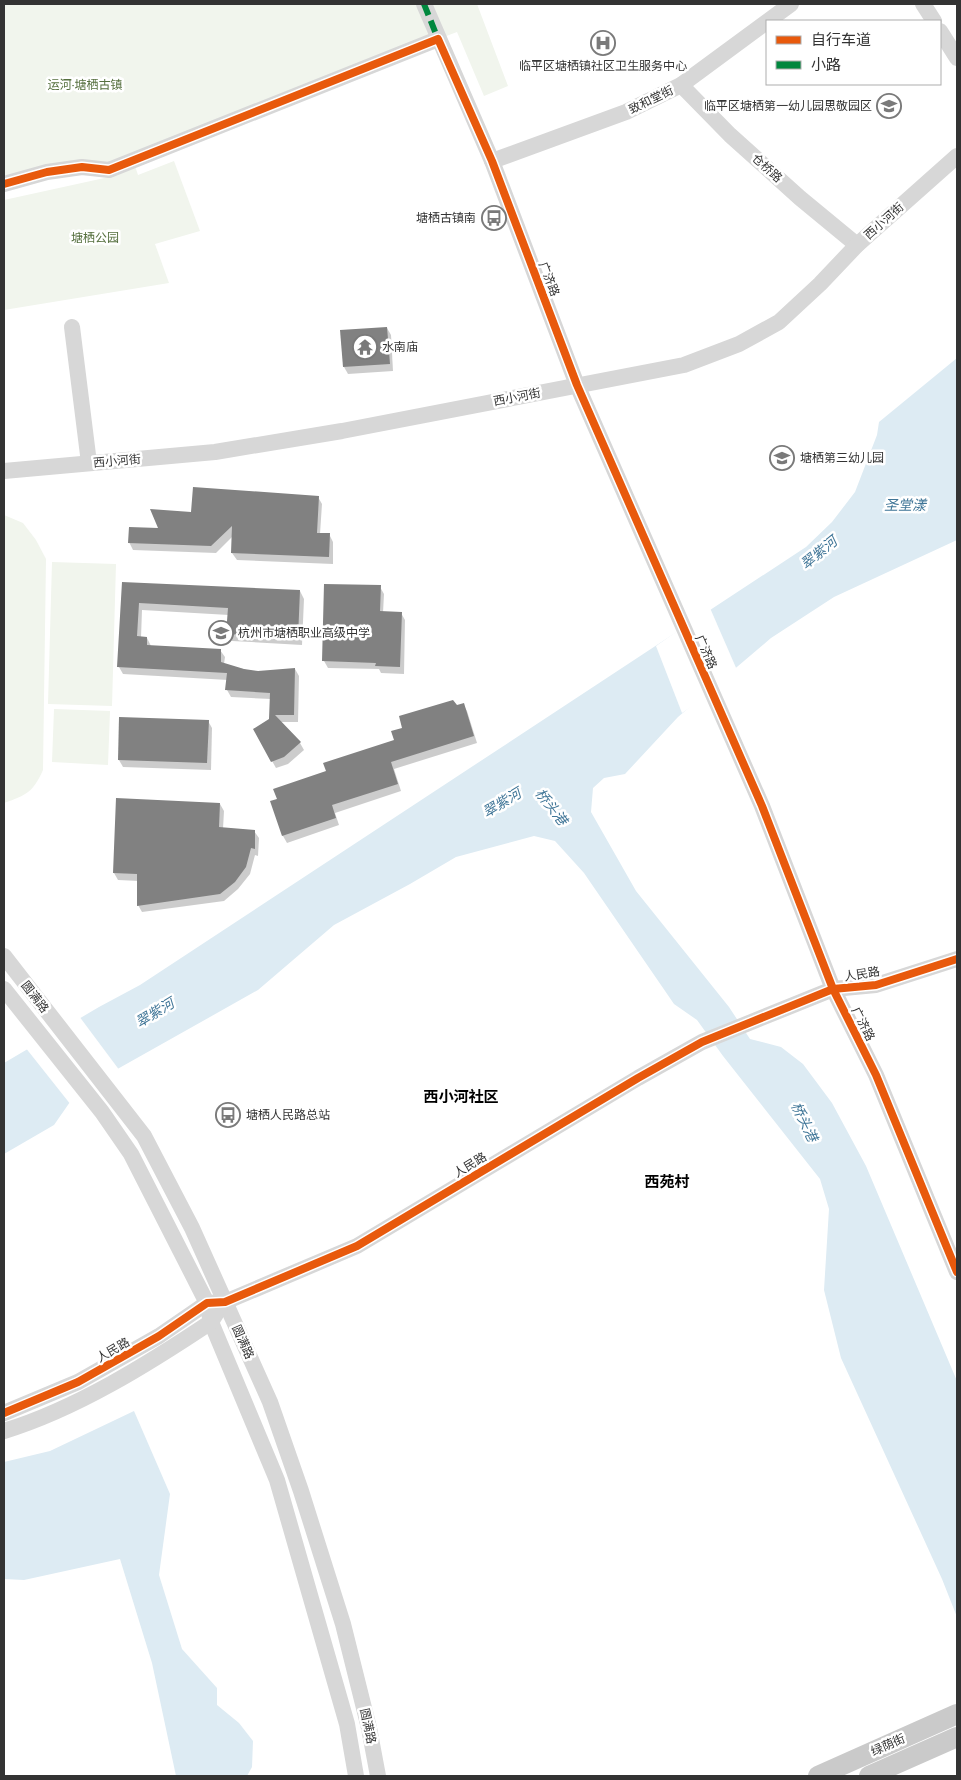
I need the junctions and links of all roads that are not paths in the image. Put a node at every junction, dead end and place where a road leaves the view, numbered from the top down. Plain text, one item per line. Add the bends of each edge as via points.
1 (424, 4) edge
2 (791, 4) edge
3 (923, 4) edge
4 (769, 20) edge
5 (933, 20) edge
6 (766, 22) edge
7 (941, 32) edge
8 (438, 39) junction
9 (957, 58) edge
10 (681, 85) junction
11 (957, 156) edge
12 (492, 161) junction
13 (4, 184) edge
14 (857, 245) junction
15 (72, 327) dead end
16 (577, 385) junction
17 (89, 463) junction
18 (4, 471) edge
19 (4, 956) edge
20 (957, 959) edge
21 (4, 989) edge
22 (833, 989) junction
23 (957, 1272) edge
24 (225, 1302) junction
25 (208, 1303) junction
26 (210, 1322) junction
27 (4, 1413) edge
28 (4, 1431) edge
29 (954, 1716) edge
30 (957, 1737) edge
31 (356, 1776) edge
32 (378, 1776) edge
33 (818, 1776) edge
34 (869, 1776) edge

1 - 8 street, 广济路
2 - 4 street, 致和堂街
3 - 5 street
6 - 10 street, 致和堂街
7 - 9 street
8 - 12 street, 广济路
8 - 13 street via 109,170 82,166
10 - 12 street, 致和堂街 via 626,112
10 - 14 street, 仓桥路 via 730,135
11 - 14 street, 西小河街
12 - 16 street, 广济路
14 - 16 street, 西小河街 via 779,322 739,344 684,365
15 - 17 street
16 - 17 street, 西小河街 via 215,452
16 - 22 street, 广济路 via 762,806
17 - 18 street, 西小河街
19 - 24 street, 圆满路 via 144,1136 192,1228
20 - 22 street, 人民路 via 876,985
21 - 25 street, 圆满路 via 102,1112 131,1154
22 - 23 street, 广济路 via 876,1075
22 - 24 street, 人民路 via 702,1042 357,1246
24 - 25 street, 人民路
24 - 26 street
24 - 32 street, 圆满路 via 270,1402 301,1491 343,1624
25 - 26 street, 圆满路
25 - 27 street, 人民路 via 159,1336 78,1382
26 - 28 street via 160,1355 66,1406
26 - 31 street, 圆满路 via 277,1480 347,1724
29 - 33 main road, 绿荫街
30 - 34 main road, 绿荫街

